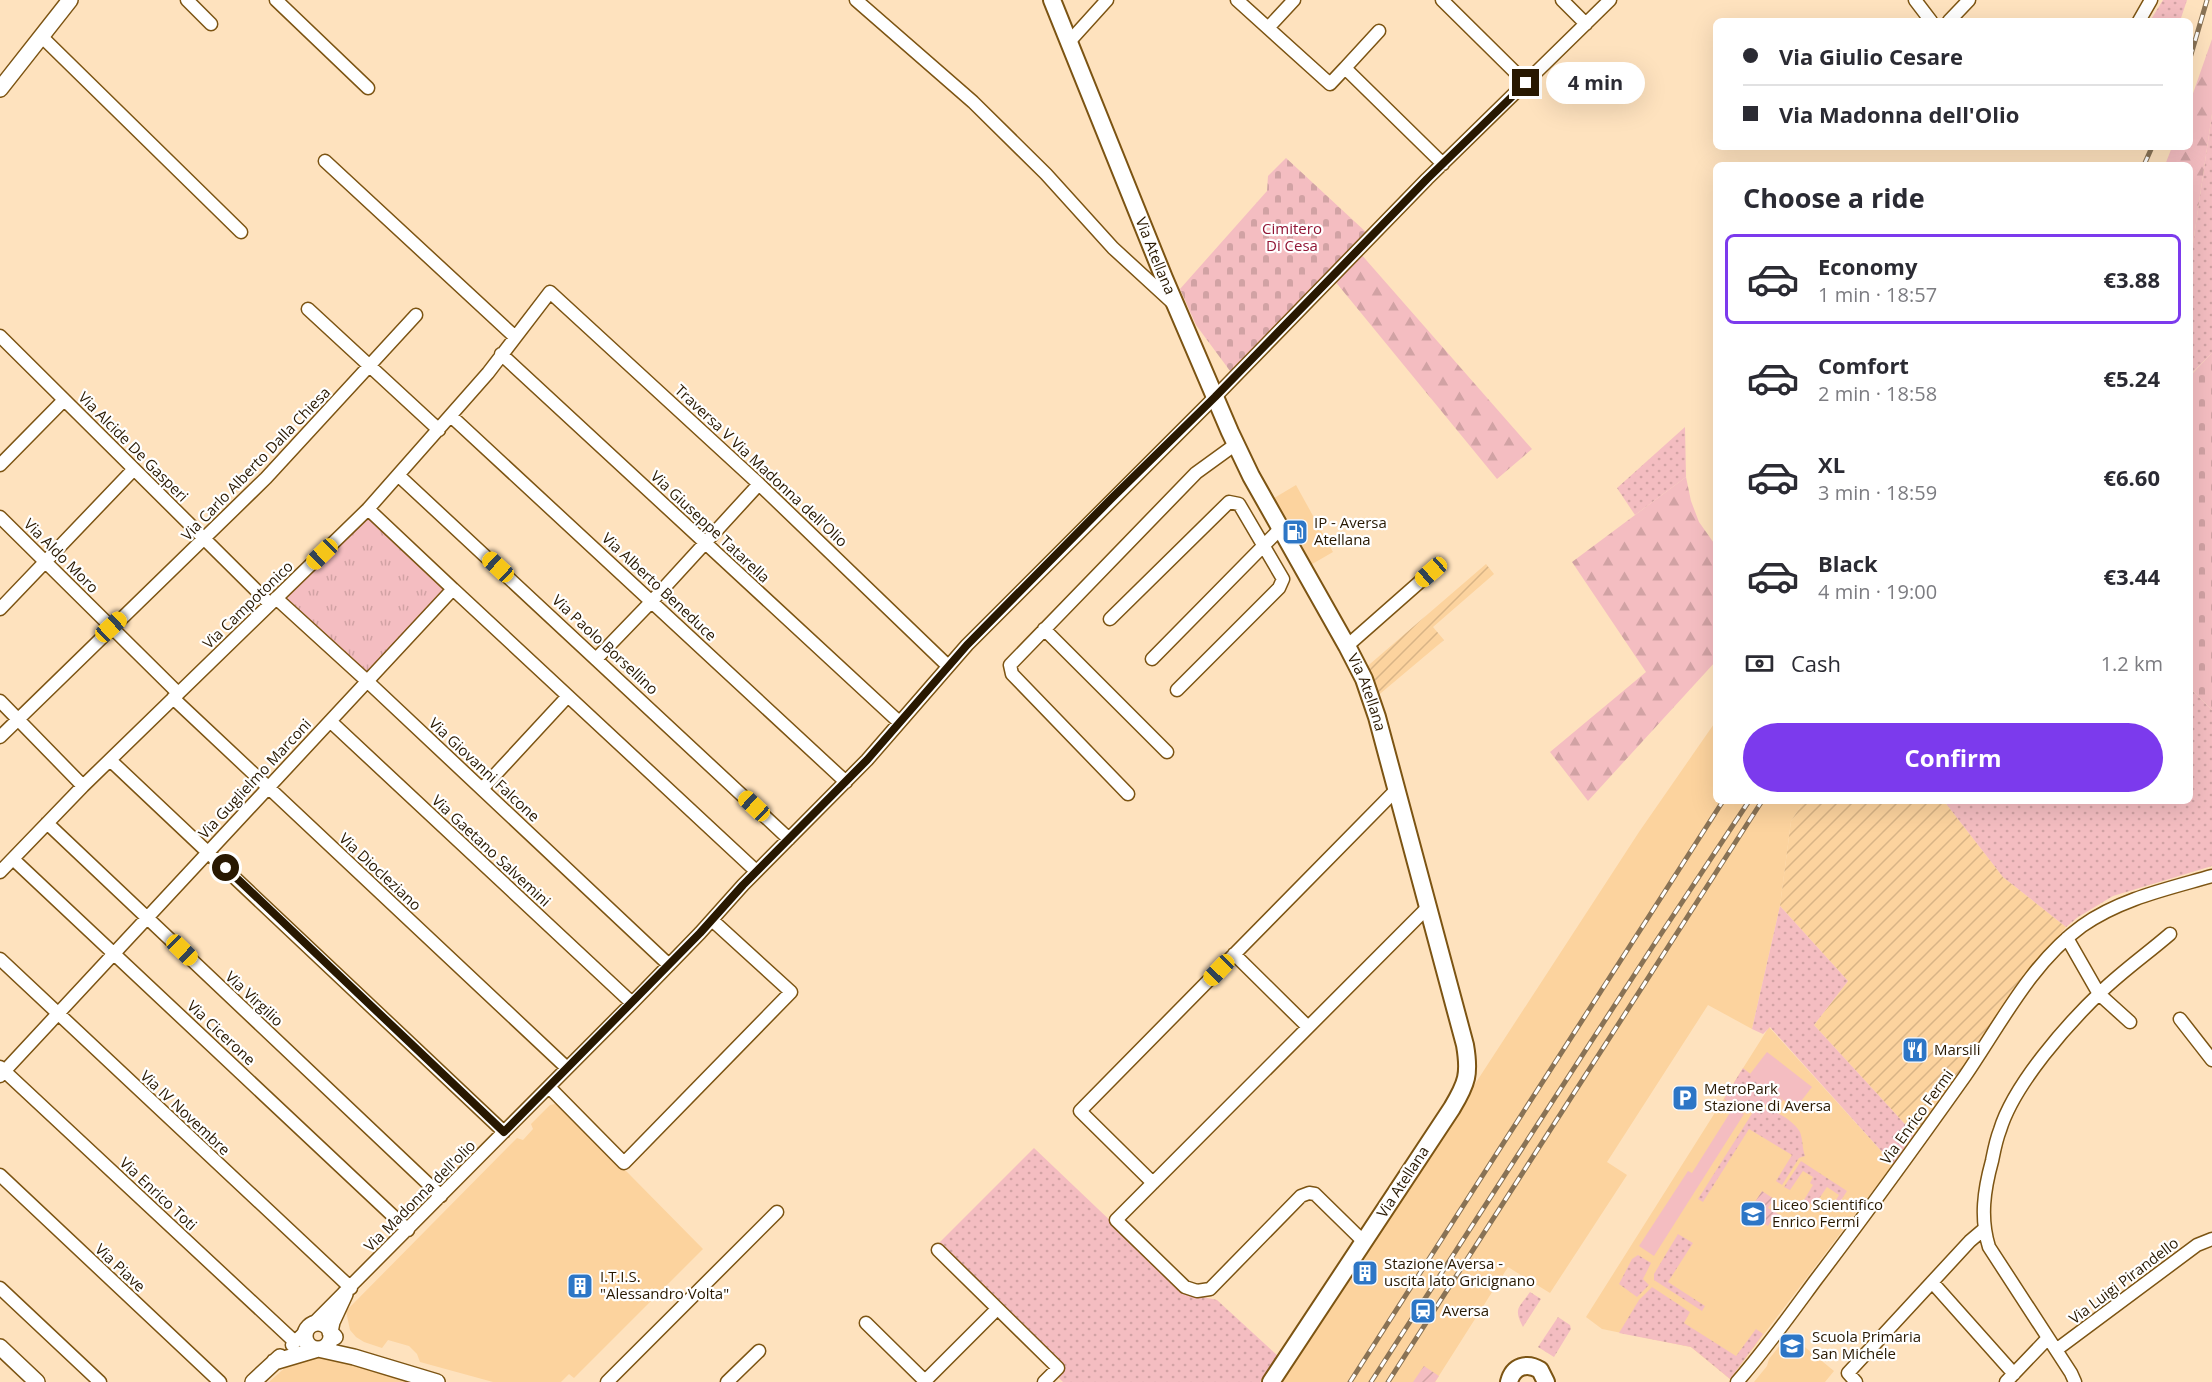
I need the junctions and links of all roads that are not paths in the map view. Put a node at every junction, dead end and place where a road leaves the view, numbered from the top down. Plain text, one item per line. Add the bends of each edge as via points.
1 (70, 0) edge
2 (188, 0) edge
3 (276, 0) edge
4 (856, 0) edge
5 (1052, 0) edge
6 (1107, 0) edge
7 (1237, 0) edge
8 (1294, 0) edge
9 (1442, 0) edge
10 (1562, 0) edge
11 (1610, 0) edge
12 (1915, 0) edge
13 (1969, 0) edge
14 (2151, 0) edge
15 (1929, 18) edge
16 (1952, 18) edge
17 (2141, 18) edge
18 (211, 24) dead end
19 (1586, 24) junction
20 (1268, 28) junction
21 (1379, 32) dead end
22 (41, 36) junction
23 (1069, 42) junction
24 (1345, 68) junction
25 (1526, 83) junction
26 (0, 88) edge
27 (368, 88) dead end
28 (325, 161) dead end
29 (1443, 164) junction
30 (241, 232) dead end
31 (550, 292) joint
32 (1176, 306) junction
33 (308, 309) dead end
34 (416, 315) dead end
35 (0, 336) edge
36 (514, 336) junction
37 (501, 354) junction
38 (369, 366) junction
39 (1215, 397) junction
40 (64, 400) junction
41 (451, 416) junction
42 (439, 430) junction
43 (1236, 444) junction
44 (0, 465) edge
45 (134, 469) junction
46 (398, 475) junction
47 (759, 484) junction
48 (368, 509) junction
49 (0, 517) edge
50 (1281, 528) junction
51 (205, 540) junction
52 (705, 543) junction
53 (1264, 545) junction
54 (46, 563) junction
55 (1431, 572) dead end
56 (453, 588) junction
57 (273, 601) junction
58 (652, 601) junction
59 (0, 609) edge
60 (1110, 619) dead end
61 (111, 627) junction
62 (1044, 629) junction
63 (1347, 646) junction
64 (597, 658) junction
65 (1152, 659) dead end
66 (948, 666) junction
67 (367, 681) junction
68 (1177, 690) dead end
69 (176, 696) junction
70 (568, 696) junction
71 (0, 701) edge
72 (18, 719) junction
73 (330, 721) junction
74 (898, 723) junction
75 (0, 737) edge
76 (1167, 752) dead end
77 (110, 760) junction
78 (846, 782) junction
79 (83, 786) junction
80 (268, 788) junction
81 (482, 789) junction
82 (1396, 790) junction
83 (1128, 794) dead end
84 (47, 823) junction
85 (789, 839) junction
86 (208, 852) junction
87 (13, 859) junction
88 (756, 871) junction
89 (0, 872) edge
90 (2212, 876) edge
91 (1428, 907) junction
92 (147, 918) junction
93 (712, 920) junction
94 (2170, 934) dead end
95 (2067, 938) junction
96 (114, 953) junction
97 (1234, 954) junction
98 (0, 959) edge
99 (669, 964) junction
100 (2099, 994) junction
101 (632, 1003) junction
102 (58, 1014) junction
103 (2180, 1019) dead end
104 (2130, 1022) dead end
105 (1308, 1028) junction
106 (2212, 1060) edge
107 (567, 1068) junction
108 (2, 1071) edge
109 (549, 1087) junction
110 (504, 1132) junction
111 (0, 1175) edge
112 (1153, 1183) junction
113 (441, 1196) junction
114 (777, 1212) dead end
115 (408, 1230) junction
116 (1983, 1230) junction
117 (2212, 1239) edge
118 (1364, 1242) junction
119 (938, 1250) dead end
120 (1932, 1282) junction
121 (0, 1288) edge
122 (348, 1291) junction
123 (997, 1309) junction
124 (866, 1323) dead end
125 (330, 1332) junction
126 (2048, 1338) junction
127 (304, 1341) junction
128 (0, 1347) edge
129 (2056, 1350) junction
130 (759, 1351) dead end
131 (354, 1357) junction
132 (274, 1362) junction
133 (2010, 1378) edge
134 (37, 1382) edge
135 (100, 1382) edge
136 (220, 1382) edge
137 (253, 1382) edge
138 (437, 1382) edge
139 (607, 1382) edge
140 (727, 1382) edge
141 (925, 1382) edge
142 (1044, 1382) edge
143 (1271, 1382) edge
144 (1509, 1382) edge
145 (1546, 1382) edge
146 (1737, 1382) edge
147 (1856, 1382) edge
148 (2075, 1382) edge

1 - 22 street
2 - 18 street
3 - 27 street
4 - 32 street via 973,102 1113,248
5 - 23 main road, Via Atellana
6 - 23 street
7 - 20 street
8 - 20 street
9 - 25 street
10 - 19 street
11 - 19 street
12 - 15 street
13 - 16 street
14 - 17 street
19 - 25 street
20 - 24 street via 1330,84
21 - 24 street
22 - 26 street
22 - 30 street
23 - 32 main road, Via Atellana
24 - 29 street
25 - 29 street
28 - 36 street
29 - 39 street, Via Madonna dell'olio
31 - 36 street, Via Campotonico
31 - 47 street, Traversa V Via Madonna dell'Olio
32 - 39 main road, Via Atellana
33 - 38 street
34 - 38 street, Via Carlo Alberto Dalla Chiesa
35 - 40 street, Via Alcide De Gasperi
36 - 37 street, Via Campotonico
37 - 41 street, Via Campotonico
37 - 52 street, Via Giuseppe Tatarella
38 - 42 street
38 - 51 street, Via Carlo Alberto Dalla Chiesa
39 - 43 main road, Via Atellana
39 - 66 street, Via Madonna dell'olio
40 - 44 street
40 - 45 street, Via Alcide De Gasperi
41 - 42 street, Via Campotonico
41 - 58 street, Via Alberto Beneduce
42 - 46 street, Via Campotonico
43 - 50 main road, Via Atellana
43 - 62 street via 1196,473
45 - 51 street, Via Alcide De Gasperi
45 - 54 street
46 - 48 street, Via Campotonico
46 - 64 street, Via Paolo Borsellino
47 - 52 street
47 - 66 street, Traversa V Via Madonna dell'Olio
48 - 56 street
48 - 57 street, Via Campotonico
49 - 54 street, Via Aldo Moro
50 - 53 street
50 - 63 main road, Via Atellana
51 - 57 street, Via Alcide De Gasperi
51 - 61 street, Via Carlo Alberto Dalla Chiesa
52 - 58 street
52 - 74 street, Via Giuseppe Tatarella
53 - 60 street via 1239,504 1229,502
53 - 65 street
53 - 68 street via 1283,579 1279,588
54 - 59 street
54 - 61 street, Via Aldo Moro
55 - 63 street
56 - 67 street, Via Guglielmo Marconi
56 - 70 street
57 - 67 street, Via Giovanni Falcone
57 - 69 street, Via Campotonico
58 - 64 street
58 - 78 street, Via Alberto Beneduce
61 - 69 street, Via Aldo Moro
61 - 72 street, Via Carlo Alberto Dalla Chiesa
62 - 76 street
62 - 83 street via 1010,665 1012,674
63 - 82 main road, Via Atellana via 1364,679
64 - 85 street, Via Paolo Borsellino
66 - 74 street, Via Madonna dell'olio
67 - 73 street, Via Guglielmo Marconi
67 - 81 street, Via Giovanni Falcone
69 - 77 street, Via Campotonico
69 - 80 street, Via Diocleziano
70 - 81 street
70 - 88 street
71 - 72 street
72 - 75 street, Via Carlo Alberto Dalla Chiesa
72 - 79 street
73 - 80 street, Via Guglielmo Marconi
73 - 101 street, Via Gaetano Salvemini
74 - 78 street, Via Madonna dell'olio
77 - 79 street, Via Campotonico
77 - 86 street
78 - 85 street, Via Madonna dell'olio
79 - 84 street, Via Campotonico
80 - 86 street, Via Guglielmo Marconi
80 - 107 street, Via Diocleziano
81 - 99 street, Via Giovanni Falcone
82 - 91 main road, Via Atellana
82 - 97 street
84 - 87 street, Via Campotonico
84 - 92 street, Via Virgilio
85 - 88 street, Via Madonna dell'olio
86 - 92 street, Via Guglielmo Marconi
86 - 110 street
87 - 89 street, Via Campotonico
87 - 96 street, Via Cicerone
88 - 93 street, Via Madonna dell'olio
90 - 95 street, Via Enrico Fermi via 2126,901
91 - 105 street
91 - 118 main road, Via Atellana via 1469,1068 1452,1108
92 - 96 street, Via Guglielmo Marconi
92 - 113 street, Via Virgilio
93 - 99 street, Via Madonna dell'olio
93 - 109 street via 791,992 624,1162
94 - 100 street
95 - 100 street
95 - 146 street, Via Enrico Fermi via 2023,990 1887,1185
96 - 102 street, Via Guglielmo Marconi
96 - 115 street, Via Cicerone
97 - 105 street
97 - 112 street via 1080,1111
98 - 102 street, Via IV Novembre
99 - 101 street, Via Madonna dell'olio
100 - 104 street
100 - 116 street via 2046,1053 2004,1119 1987,1180
101 - 107 street, Via Madonna dell'olio
102 - 108 street, Via Guglielmo Marconi
102 - 122 street, Via IV Novembre
103 - 106 street
105 - 112 street
107 - 109 street, Via Madonna dell'olio
108 - 127 street, Via Enrico Toti
109 - 110 street, Via Madonna dell'olio
110 - 113 street, Via Madonna dell'olio
111 - 136 street, Via Piave
112 - 118 street via 1116,1220 1185,1287 1197,1291 1210,1289 1301,1196 1309,1193 1315,1194
113 - 115 street, Via Madonna dell'olio
114 - 139 street
115 - 122 street, Via Madonna dell'olio
116 - 120 street
116 - 126 street via 1989,1247
117 - 129 street, Via Luigi Pirandello via 2197,1245
118 - 143 main road, Via Atellana
119 - 123 street
120 - 133 street
120 - 147 street via 1848,1372
121 - 135 street
122 - 125 street
122 - 127 street, Via Madonna dell'olio
123 - 141 street
123 - 142 street via 1058,1368
124 - 141 street
125 - 127 street via 321,1324
125 - 127 street via 328,1345
125 - 131 street
126 - 129 street
126 - 133 street
127 - 131 street
127 - 132 street
127 - 132 street
128 - 134 street
129 - 148 street
130 - 140 street
131 - 138 street
132 - 137 street
144 - 145 main road via 1512,1373 1528,1365 1540,1370

